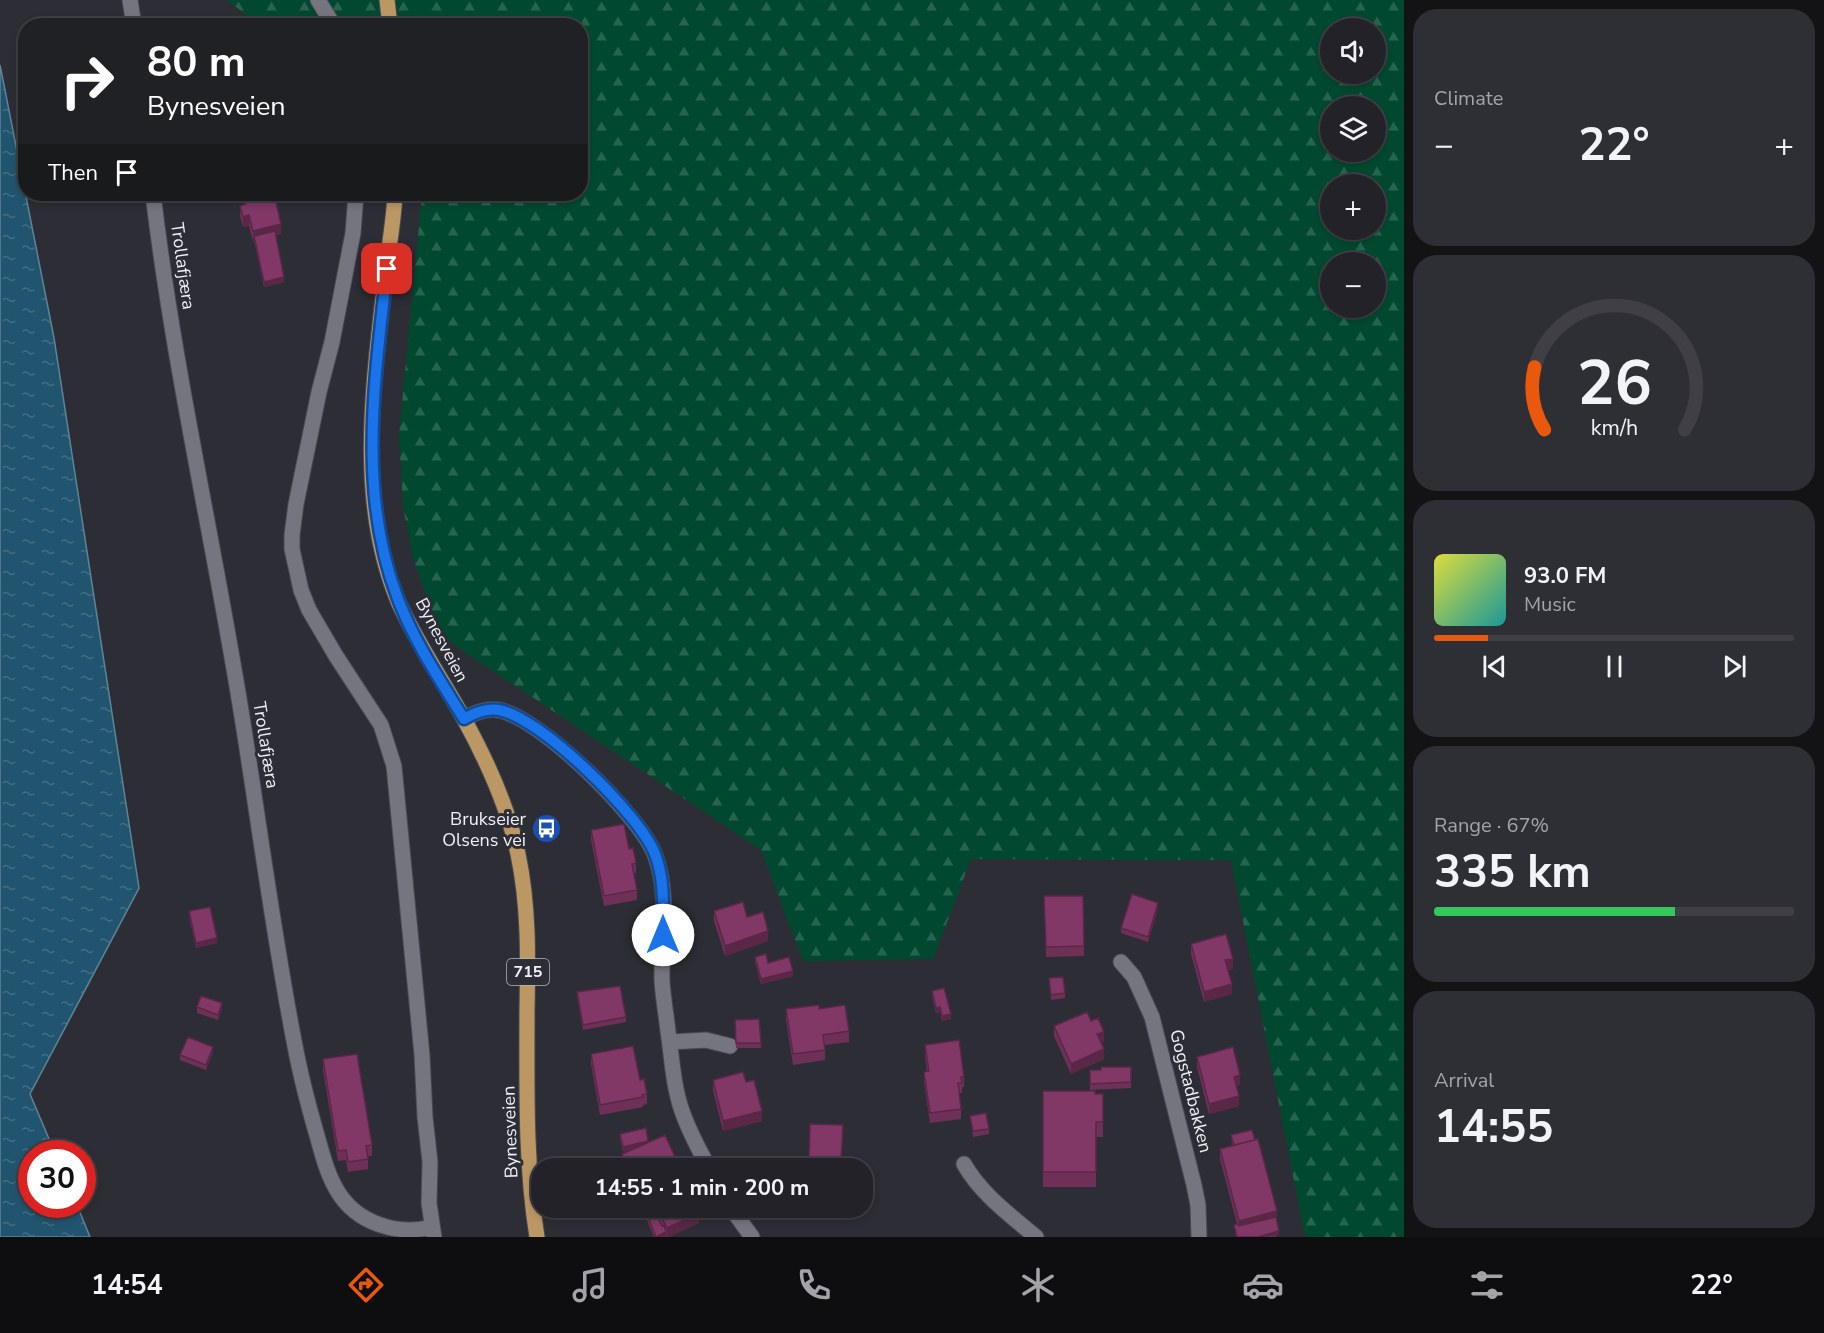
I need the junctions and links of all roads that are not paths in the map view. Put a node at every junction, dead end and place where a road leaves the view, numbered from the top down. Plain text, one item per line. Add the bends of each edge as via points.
1 (130, 0) edge
2 (318, 0) edge
3 (387, 0) edge
4 (133, 18) edge
5 (329, 18) edge
6 (389, 18) edge
7 (154, 201) edge
8 (355, 201) edge
9 (394, 201) edge
10 (464, 719) junction
11 (1121, 962) dead end
12 (670, 1042) junction
13 (730, 1046) dead end
14 (704, 1158) edge
15 (964, 1164) dead end
16 (738, 1218) edge
17 (433, 1232) edge
18 (537, 1237) edge
19 (752, 1237) edge
20 (1036, 1237) edge
21 (1199, 1237) edge

1 - 4 street
2 - 5 street
3 - 6 main road
7 - 17 street, Trollafjæra via 178,367 241,710 304,1093 326,1167 345,1202 375,1224
8 - 17 street, Trollafjæra via 332,342 296,504 292,549 309,610 381,725 394,766 422,1055
9 - 10 main road, Bynesveien / 715 via 372,426 376,518 398,599 422,649
10 - 12 street via 474,713 500,710 546,735 599,782 640,828 655,854 662,878 662,982
10 - 18 main road, Bynesveien / 715 via 506,812 524,889 528,928 532,1202
11 - 21 street, Gogstadbakken via 1144,997 1160,1042 1198,1205
12 - 13 street via 706,1040
12 - 14 street via 682,1112
15 - 20 street via 985,1192
16 - 19 street

